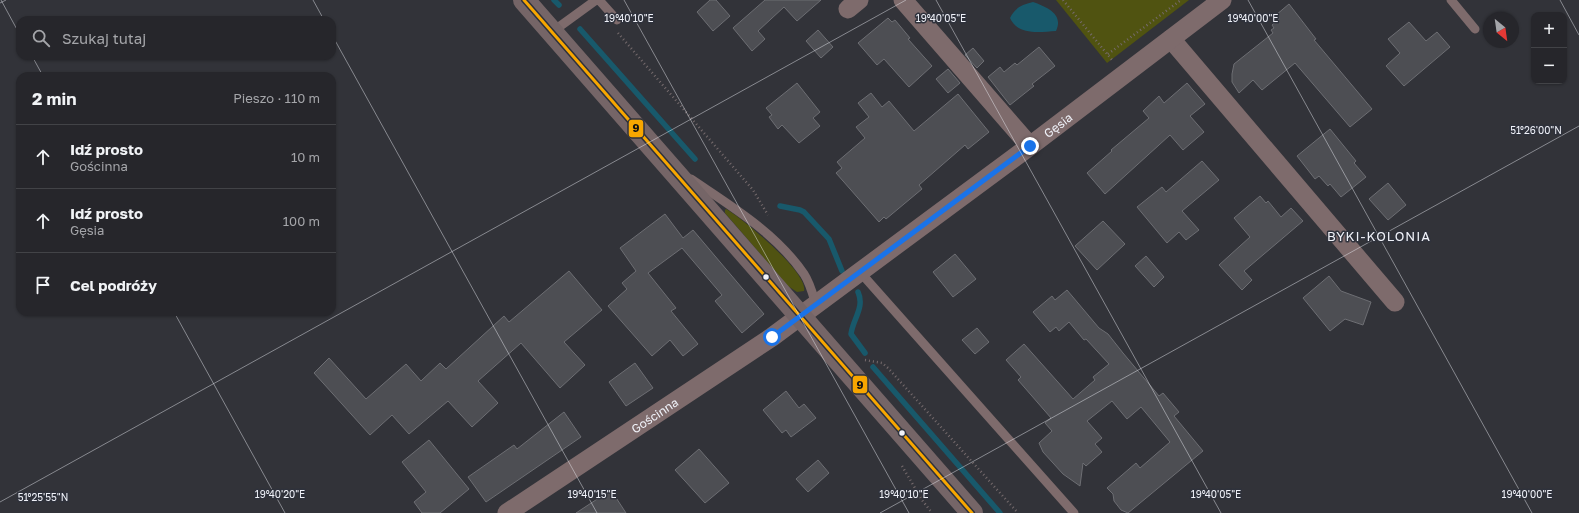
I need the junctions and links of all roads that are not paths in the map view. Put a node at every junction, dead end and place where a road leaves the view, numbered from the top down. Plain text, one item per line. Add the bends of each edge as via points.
1 (524, 0) edge
2 (597, 0) edge
3 (903, 0) edge
4 (1222, 0) edge
5 (1451, 0) edge
6 (617, 20) road end
7 (1475, 28) dead end
8 (552, 32) junction
9 (1171, 39) junction
10 (1030, 146) junction
11 (665, 161) junction
12 (860, 272) junction
13 (1395, 302) dead end
14 (808, 311) junction
15 (507, 513) edge
16 (972, 513) edge
17 (1074, 513) edge

1 - 8 main road
2 - 6 lane
2 - 8 lane
3 - 10 street
4 - 9 street, Gęsia
5 - 7 lane
8 - 11 main road
9 - 10 street, Gęsia
9 - 13 street
10 - 12 street, Gęsia
11 - 14 main road
11 - 14 lane via 740,212 772,238 804,275
12 - 14 street, Gęsia
12 - 17 lane
14 - 15 street, Gościnna
14 - 16 main road

